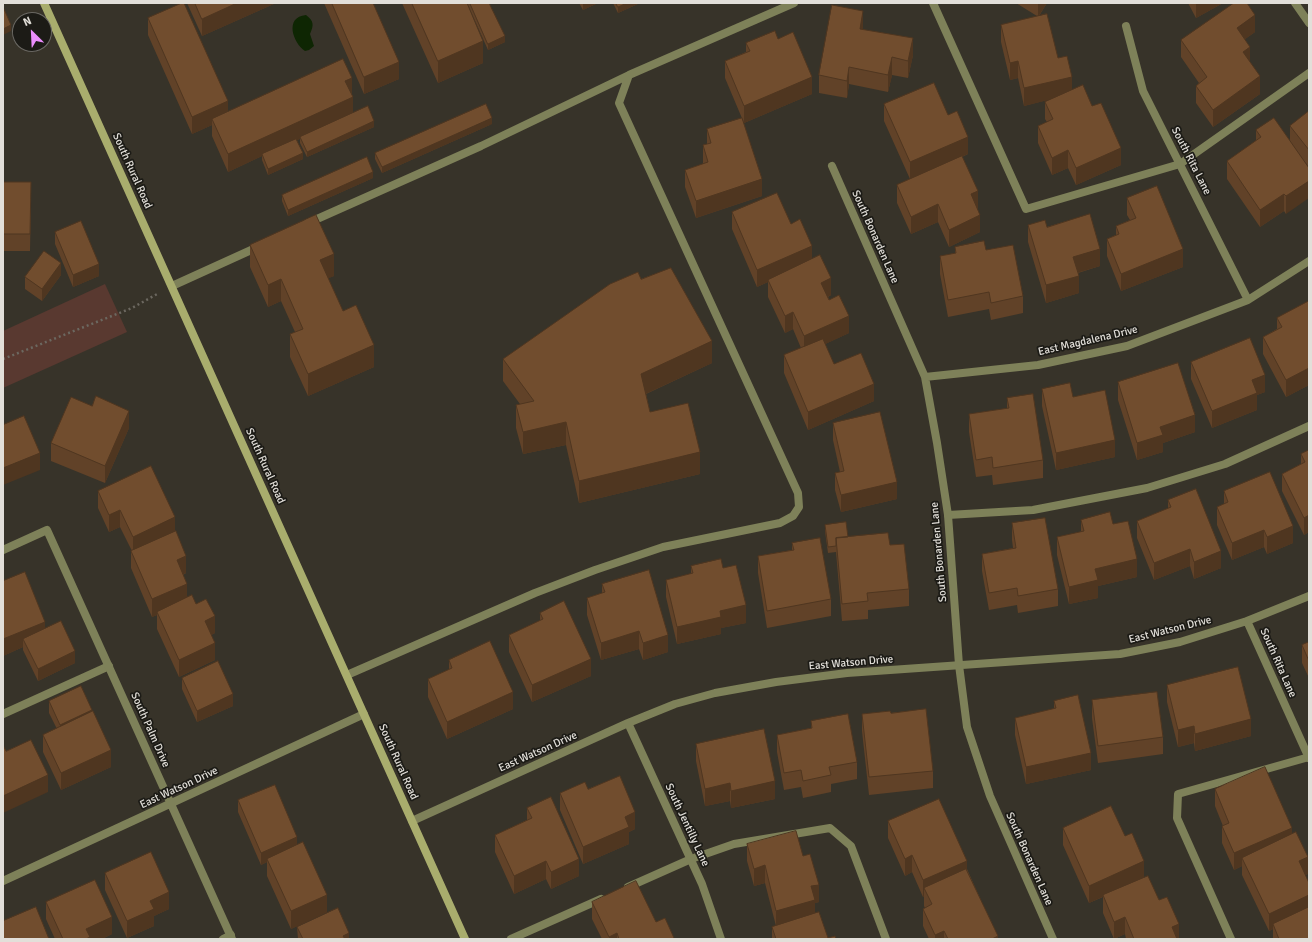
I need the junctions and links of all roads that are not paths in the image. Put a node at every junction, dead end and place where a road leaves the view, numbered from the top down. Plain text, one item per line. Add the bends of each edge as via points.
1 (44, 3) edge
2 (794, 3) edge
3 (933, 3) edge
4 (1295, 3) edge
5 (1309, 23) edge
6 (1126, 26) dead end
7 (1309, 73) edge
8 (629, 75) junction
9 (1180, 164) junction
10 (832, 166) dead end
11 (301, 226) edge
12 (266, 243) edge
13 (1309, 261) edge
14 (172, 286) junction
15 (1248, 300) junction
16 (925, 377) junction
17 (1309, 426) edge
18 (948, 515) junction
19 (3, 550) edge
20 (1309, 596) edge
21 (1247, 621) junction
22 (959, 665) junction
23 (109, 666) junction
24 (347, 675) junction
25 (3, 714) edge
26 (364, 714) junction
27 (628, 723) junction
28 (1309, 758) edge
29 (171, 804) junction
30 (412, 822) junction
31 (691, 859) junction
32 (3, 881) edge
33 (621, 890) edge
34 (606, 896) edge
35 (229, 938) edge
36 (465, 939) edge
37 (511, 939) edge
38 (720, 939) edge
39 (886, 939) edge
40 (1053, 939) edge
41 (1231, 939) edge

1 - 14 main road, South Rural Road
2 - 8 street
3 - 9 street via 1026,209
4 - 5 street
6 - 9 street, South Rita Lane via 1144,92
7 - 9 street
8 - 11 street via 481,146
8 - 24 street via 619,103 798,493 799,507 793,516 780,523 663,547 595,570 528,596
9 - 15 street, South Rita Lane
10 - 16 street, South Bonarden Lane
12 - 14 street
13 - 15 street, East Magdalena Drive
14 - 24 main road, South Rural Road
15 - 16 street, East Magdalena Drive via 1127,346 1038,365
16 - 18 street, South Bonarden Lane via 938,442
17 - 18 street via 1225,464 1147,488 1033,510
18 - 22 street, South Bonarden Lane
19 - 23 street, South Palm Drive via 47,530
20 - 21 street, East Watson Drive
21 - 22 street, East Watson Drive via 1180,642 1120,654
21 - 28 street, South Rita Lane
22 - 27 street, East Watson Drive via 847,673 709,694 675,704
22 - 40 street, South Bonarden Lane via 967,727 990,796
23 - 25 street
23 - 29 street, South Palm Drive
24 - 26 main road, South Rural Road
26 - 29 street, East Watson Drive
26 - 30 main road, South Rural Road
27 - 30 street, East Watson Drive
27 - 31 street, South Jentilly Lane
28 - 41 street via 1178,794 1177,818
29 - 32 street, East Watson Drive
29 - 35 street, South Palm Drive
30 - 36 main road, South Rural Road
31 - 33 street
31 - 38 street, South Jentilly Lane
31 - 39 street via 734,844 830,828 851,846
34 - 37 street

